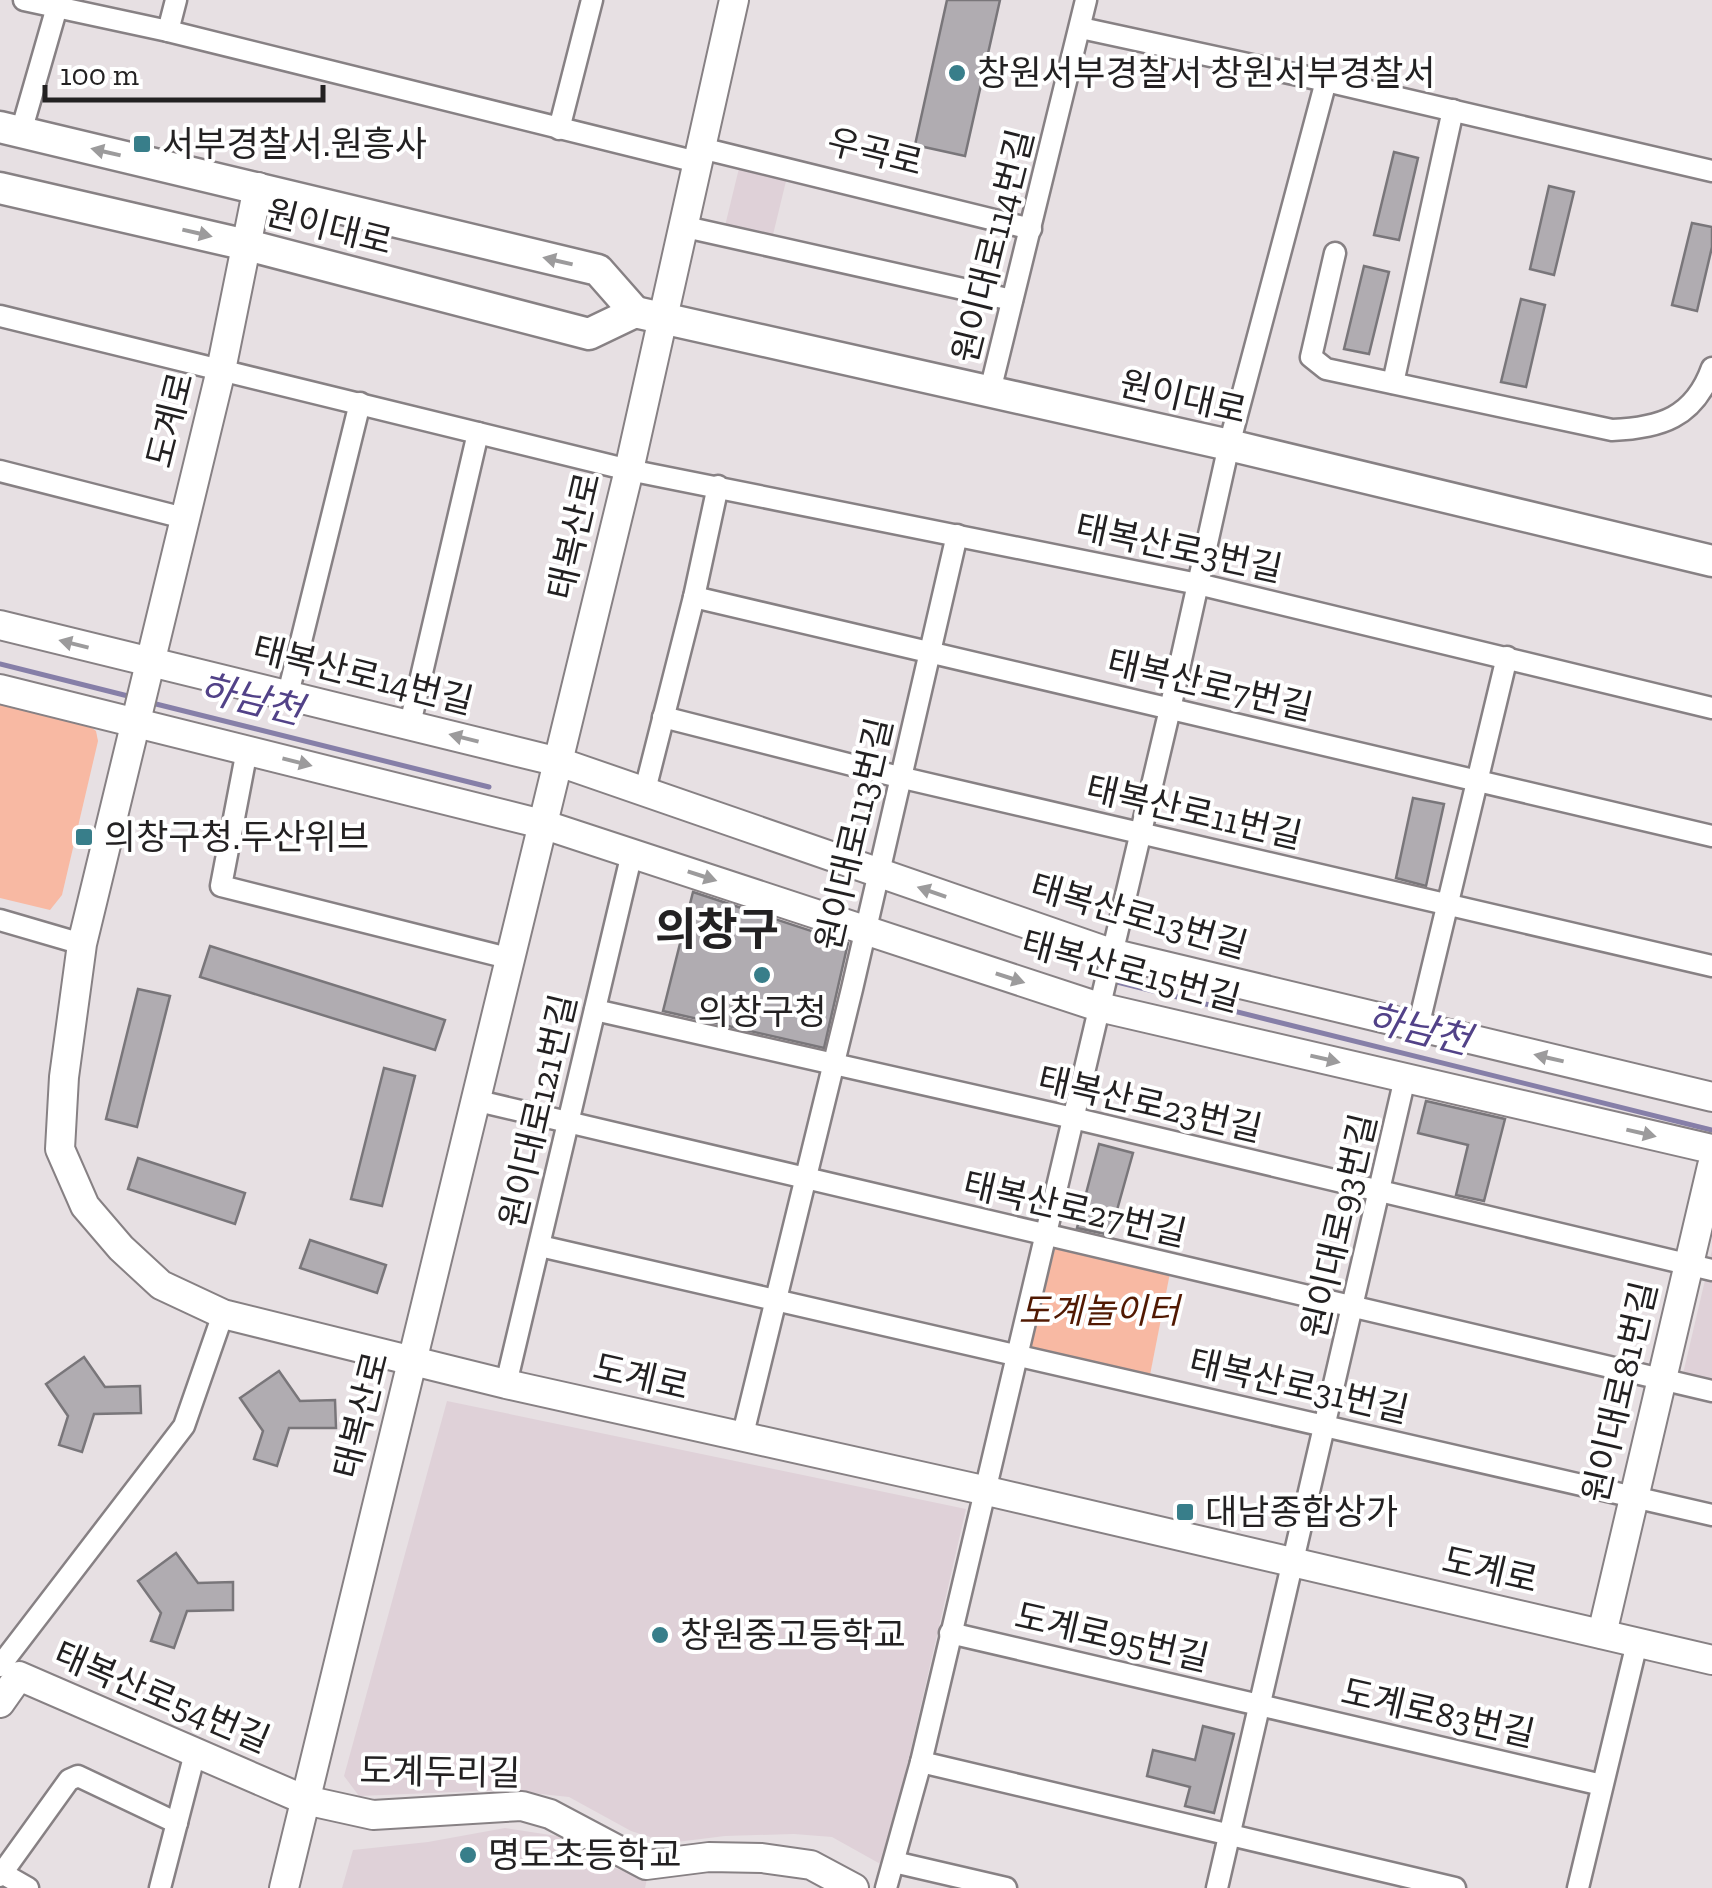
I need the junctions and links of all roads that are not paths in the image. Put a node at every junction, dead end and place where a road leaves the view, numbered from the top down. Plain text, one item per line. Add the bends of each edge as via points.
1 (24, 0) edge
2 (176, 0) edge
3 (591, 0) edge
4 (734, 0) edge
5 (1086, 0) edge
6 (58, 4) edge
7 (1081, 28) junction
8 (168, 31) junction
9 (1326, 80) junction
10 (1454, 110) junction
11 (10, 129) edge
12 (559, 129) junction
13 (699, 155) junction
14 (1712, 171) edge
15 (258, 187) junction
16 (0, 188) edge
17 (681, 226) junction
18 (1031, 228) junction
19 (246, 244) junction
20 (1335, 253) dead end
21 (1012, 300) junction
22 (649, 315) junction
23 (0, 316) edge
24 (1712, 368) edge
25 (221, 370) junction
26 (1393, 383) junction
27 (990, 392) junction
28 (360, 403) junction
29 (478, 433) junction
30 (1228, 445) junction
31 (628, 470) junction
32 (0, 471) edge
33 (718, 486) junction
34 (184, 518) junction
35 (957, 535) junction
36 (1712, 560) edge
37 (1198, 584) junction
38 (694, 598) junction
39 (0, 626) edge
40 (928, 654) junction
41 (1507, 657) junction
42 (147, 666) junction
43 (0, 690) edge
44 (288, 694) junction
45 (1712, 708) edge
46 (1170, 709) junction
47 (135, 717) junction
48 (663, 717) junction
49 (410, 724) junction
50 (247, 750) junction
51 (558, 766) junction
52 (900, 777) junction
53 (1478, 781) junction
54 (644, 790) junction
55 (543, 821) junction
56 (1140, 834) junction
57 (1712, 836) edge
58 (632, 852) junction
59 (877, 873) junction
60 (1448, 904) junction
61 (0, 920) edge
62 (864, 930) junction
63 (82, 944) junction
64 (1111, 953) junction
65 (508, 958) junction
66 (1712, 966) edge
67 (1099, 1007) junction
68 (595, 1010) junction
69 (1418, 1027) junction
70 (833, 1064) junction
71 (1406, 1078) junction
72 (1712, 1097) edge
73 (474, 1100) junction
74 (1072, 1118) junction
75 (569, 1125) junction
76 (1712, 1149) edge
77 (1712, 1166) edge
78 (806, 1179) junction
79 (1380, 1192) junction
80 (1044, 1235) junction
81 (540, 1246) junction
82 (1700, 1267) edge
83 (776, 1299) junction
84 (1354, 1308) junction
85 (223, 1314) junction
86 (1016, 1354) junction
87 (412, 1361) junction
88 (1662, 1379) junction
89 (506, 1384) junction
90 (1712, 1391) edge
91 (1326, 1425) junction
92 (742, 1438) junction
93 (983, 1490) junction
94 (1634, 1496) junction
95 (1712, 1515) edge
96 (1292, 1563) junction
97 (950, 1633) junction
98 (1602, 1634) junction
99 (1636, 1642) junction
100 (1712, 1660) edge
101 (0, 1666) edge
102 (0, 1703) edge
103 (1259, 1705) junction
104 (195, 1753) junction
105 (921, 1762) junction
106 (1602, 1784) junction
107 (305, 1800) junction
108 (177, 1823) junction
109 (1230, 1835) junction
110 (894, 1862) junction
111 (1, 1873) edge
112 (28, 1888) edge
113 (160, 1888) edge
114 (284, 1888) edge
115 (854, 1888) edge
116 (886, 1888) edge
117 (1006, 1888) edge
118 (1217, 1888) edge
119 (1456, 1888) edge
120 (1578, 1888) edge

1 - 6 street, 우곡로
2 - 8 street
3 - 12 street
4 - 13 street
5 - 7 street, 원이대로114번길
6 - 8 street, 우곡로
6 - 11 street
7 - 9 street
7 - 18 street, 원이대로114번길
8 - 12 street, 우곡로
9 - 10 street
9 - 30 street
10 - 14 street
10 - 26 street
15 -> 11 main road, 원이대로
12 - 13 street, 우곡로
13 - 17 street
13 - 18 street, 우곡로
15 - 19 street, 도계로
22 -> 15 main road, 원이대로 via 598,270
16 -> 19 main road, 원이대로
17 - 21 street
17 - 22 street
18 - 21 street, 원이대로114번길
19 - 22 main road, 원이대로 via 589,334
19 - 25 street, 도계로
20 - 26 street via 1311,357 1326,369
21 - 27 street, 원이대로114번길
22 - 27 main road, 원이대로
22 - 31 street, 태복산로
23 - 25 street, 태복산로3번길
24 - 26 street via 1692,404 1672,420 1612,430
25 - 28 street, 태복산로3번길
25 - 34 street, 도계로
27 - 30 main road, 원이대로
28 - 29 street, 태복산로3번길
28 - 44 street
29 - 31 street, 태복산로3번길
29 - 49 street
30 - 36 main road, 원이대로
30 - 37 street
31 - 33 street, 태복산로3번길
31 - 51 street, 태복산로
32 - 34 street
33 - 35 street, 태복산로3번길
33 - 38 street
34 - 42 street, 도계로
35 - 37 street, 태복산로3번길
35 - 40 street, 원이대로113번길
37 - 41 street, 태복산로3번길
37 - 46 street
38 - 40 street, 태복산로7번길
38 - 48 street
42 -> 39 street, 태복산로14번길
40 - 46 street, 태복산로7번길
40 - 52 street, 원이대로113번길
41 - 45 street, 태복산로3번길
41 - 53 street
42 - 44 street, 태복산로14번길
42 - 47 street, 도계로
43 - 47 street, 태복산로15번길
44 - 49 street, 태복산로14번길
46 - 53 street, 태복산로7번길
46 - 56 street
47 - 50 street, 태복산로15번길
47 - 63 street, 도계로
48 - 52 street, 태복산로11번길
48 - 54 street
51 -> 49 street, 태복산로14번길
50 -> 55 street, 태복산로15번길
50 - 65 street via 221,886
51 - 54 street, 태복산로13번길
51 - 55 street, 태복산로
52 - 56 street, 태복산로11번길
52 - 59 street, 원이대로113번길
53 - 57 street, 태복산로7번길
53 - 60 street
54 - 59 street, 태복산로13번길
55 - 58 street, 태복산로15번길
55 - 65 street, 태복산로
56 - 60 street, 태복산로11번길
56 - 64 street
58 -> 62 street, 태복산로15번길
58 - 68 street, 원이대로121번길
59 - 62 street, 원이대로113번길
64 -> 59 street, 태복산로13번길
60 - 66 street, 태복산로11번길
60 - 69 street
61 - 63 street
62 -> 67 street, 태복산로15번길
62 - 70 street, 원이대로113번길
63 - 85 street, 도계로 via 60,1149 85,1206 121,1248 162,1285
64 - 67 street
64 - 69 street, 태복산로13번길
65 - 73 street, 태복산로
67 -> 71 street, 태복산로15번길
67 - 74 street
68 - 70 street, 태복산로23번길
68 - 75 street, 원이대로121번길
72 -> 69 street, 태복산로13번길
70 - 74 street, 태복산로23번길
70 - 78 street, 원이대로113번길
71 -> 76 street, 태복산로15번길
71 - 79 street, 원이대로93번길
73 - 75 street, 태복산로27번길
73 - 87 street, 태복산로
74 - 79 street, 태복산로23번길
74 - 80 street
75 - 78 street, 태복산로27번길
75 - 81 street, 원이대로121번길
77 - 82 street, 원이대로81번길
78 - 80 street, 태복산로27번길
78 - 83 street, 원이대로113번길
79 - 82 street, 태복산로23번길
79 - 84 street, 원이대로93번길
80 - 84 street, 태복산로27번길
80 - 86 street
81 - 83 street, 태복산로31번길
81 - 89 street, 원이대로121번길
82 - 88 street, 원이대로81번길
83 - 86 street, 태복산로31번길
83 - 92 street, 원이대로113번길
84 - 88 street, 태복산로27번길
84 - 91 street, 원이대로93번길
85 - 87 street, 도계로
85 - 101 street via 184,1426
86 - 91 street, 태복산로31번길
86 - 93 street
87 - 89 street, 도계로
87 - 107 street, 태복산로
88 - 90 street, 태복산로27번길
88 - 94 street, 원이대로81번길
89 - 92 street, 도계로
91 - 94 street, 태복산로31번길
91 - 96 street, 원이대로93번길
92 - 93 street, 도계로
93 - 96 street, 도계로
93 - 97 street
94 - 95 street, 태복산로31번길
94 - 98 street, 원이대로81번길
96 - 98 street, 도계로
96 - 103 street
97 - 103 street, 도계로95번길
97 - 105 street
98 - 99 street, 도계로
99 - 100 street, 도계로
99 - 106 street
102 - 104 street, 태복산로54번길 via 19,1676
103 - 106 street, 도계로83번길
103 - 109 street
104 - 107 street, 태복산로54번길
104 - 108 street
105 - 109 street
105 - 110 street
106 - 120 street
107 - 114 street, 태복산로
107 - 115 street, 도계두리길 via 373,1815 522,1806 646,1865 762,1858 812,1865
108 - 111 street via 78,1776
108 - 113 street
109 - 118 street
109 - 119 street
110 - 116 street
110 - 117 street
111 - 112 street

